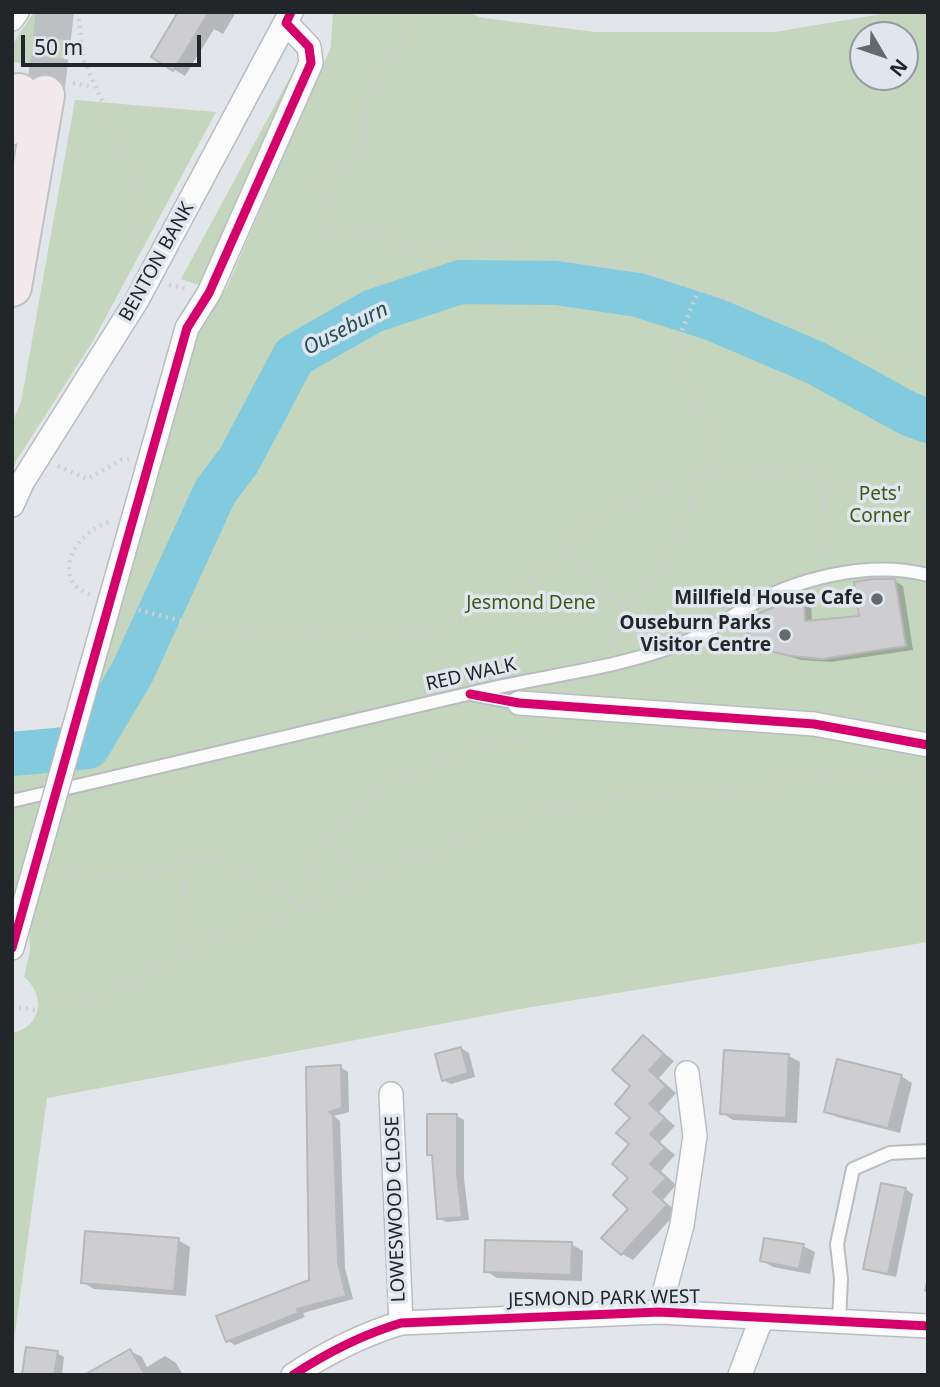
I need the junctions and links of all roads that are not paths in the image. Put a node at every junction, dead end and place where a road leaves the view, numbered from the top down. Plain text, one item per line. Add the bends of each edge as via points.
1 (17, 12) edge
2 (289, 17) edge
3 (12, 19) edge
4 (25, 105) tunnel mouth
5 (12, 287) edge
6 (12, 505) edge
7 (928, 575) edge
8 (470, 694) junction
9 (519, 703) joint
10 (928, 746) edge
11 (12, 801) edge
12 (12, 948) edge
13 (687, 1073) dead end
14 (391, 1094) dead end
15 (928, 1151) edge
16 (659, 1312) junction
17 (762, 1317) junction
18 (839, 1321) junction
19 (401, 1323) junction
20 (928, 1326) edge
21 (293, 1375) edge
22 (740, 1375) edge

1 - 3 street
2 - 6 street, BENTON BANK via 137,300
2 - 12 street, bridge via 309,47 311,63 209,293 187,328
4 - 5 highway
7 - 8 lane, RED WALK via 900,568 832,575 766,598 670,648
8 - 9 lane
8 - 11 lane, RED WALK
9 - 10 street via 814,724
13 - 16 street via 695,1136 682,1225
14 - 19 street, LOWESWOOD CLOSE
15 - 18 lane via 890,1153 853,1169 837,1244
16 - 17 street, JESMOND PARK WEST
16 - 19 street, JESMOND PARK WEST
17 - 18 street, JESMOND PARK WEST
17 - 22 street
18 - 20 street, JESMOND PARK WEST
19 - 21 street, JESMOND PARK WEST via 365,1334

